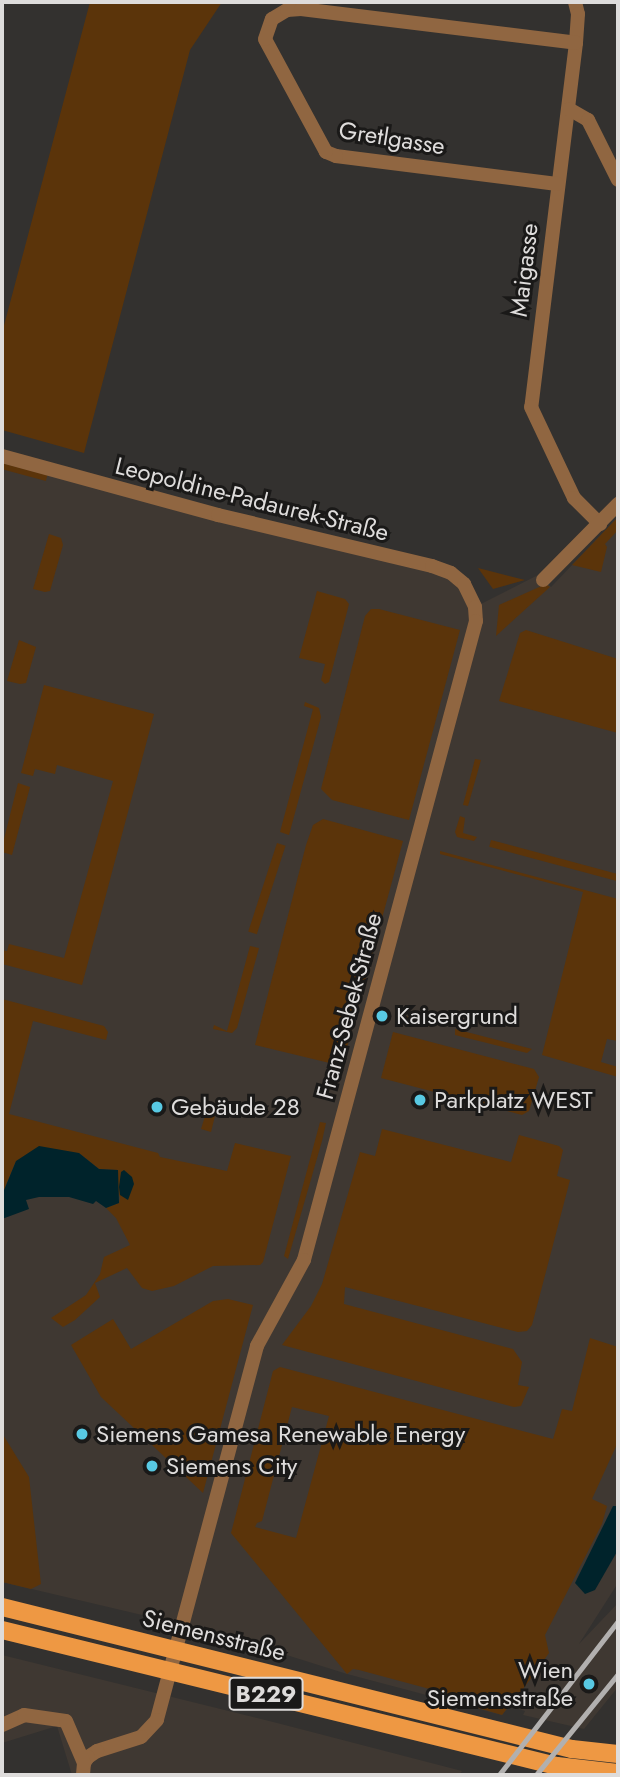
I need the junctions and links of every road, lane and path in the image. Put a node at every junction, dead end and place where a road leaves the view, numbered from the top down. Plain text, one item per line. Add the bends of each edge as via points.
1 (575, 2) edge
2 (576, 43) junction
3 (569, 109) junction
4 (618, 180) edge
5 (557, 184) junction
6 (2, 456) edge
7 (618, 504) edge
8 (600, 524) junction
9 (543, 580) dead end
10 (475, 607) joint
11 (2, 1607) edge
12 (2, 1630) edge
13 (177, 1651) junction
14 (172, 1671) junction
15 (2, 1725) edge
16 (618, 1754) edge
17 (83, 1769) edge
18 (618, 1773) edge

1 - 2 street, Maigasse
2 - 3 street, Maigasse
2 - 5 street, Gretlgasse via 301,9 287,10 272,19 265,39 326,152
3 - 4 street via 588,120
3 - 5 street, Maigasse
5 - 8 street, Maigasse via 531,407 575,498
6 - 10 street, Leopoldine-Padaurek-Straße via 218,515 432,566 464,584
7 - 8 street
8 - 9 street
10 - 13 street, Franz-Sebek-Straße via 475,632 304,1260 257,1346
11 - 13 main road, Siemensstraße / B229
12 - 14 main road, Siemensstraße / B229
13 - 14 street, Franz-Sebek-Straße
13 - 16 main road, Siemensstraße / B229 via 572,1749
14 - 17 street, Franz-Sebek-Straße via 157,1720 149,1730 97,1751
14 - 18 main road, Siemensstraße / B229 via 556,1766
15 - 17 street via 24,1714 66,1721

